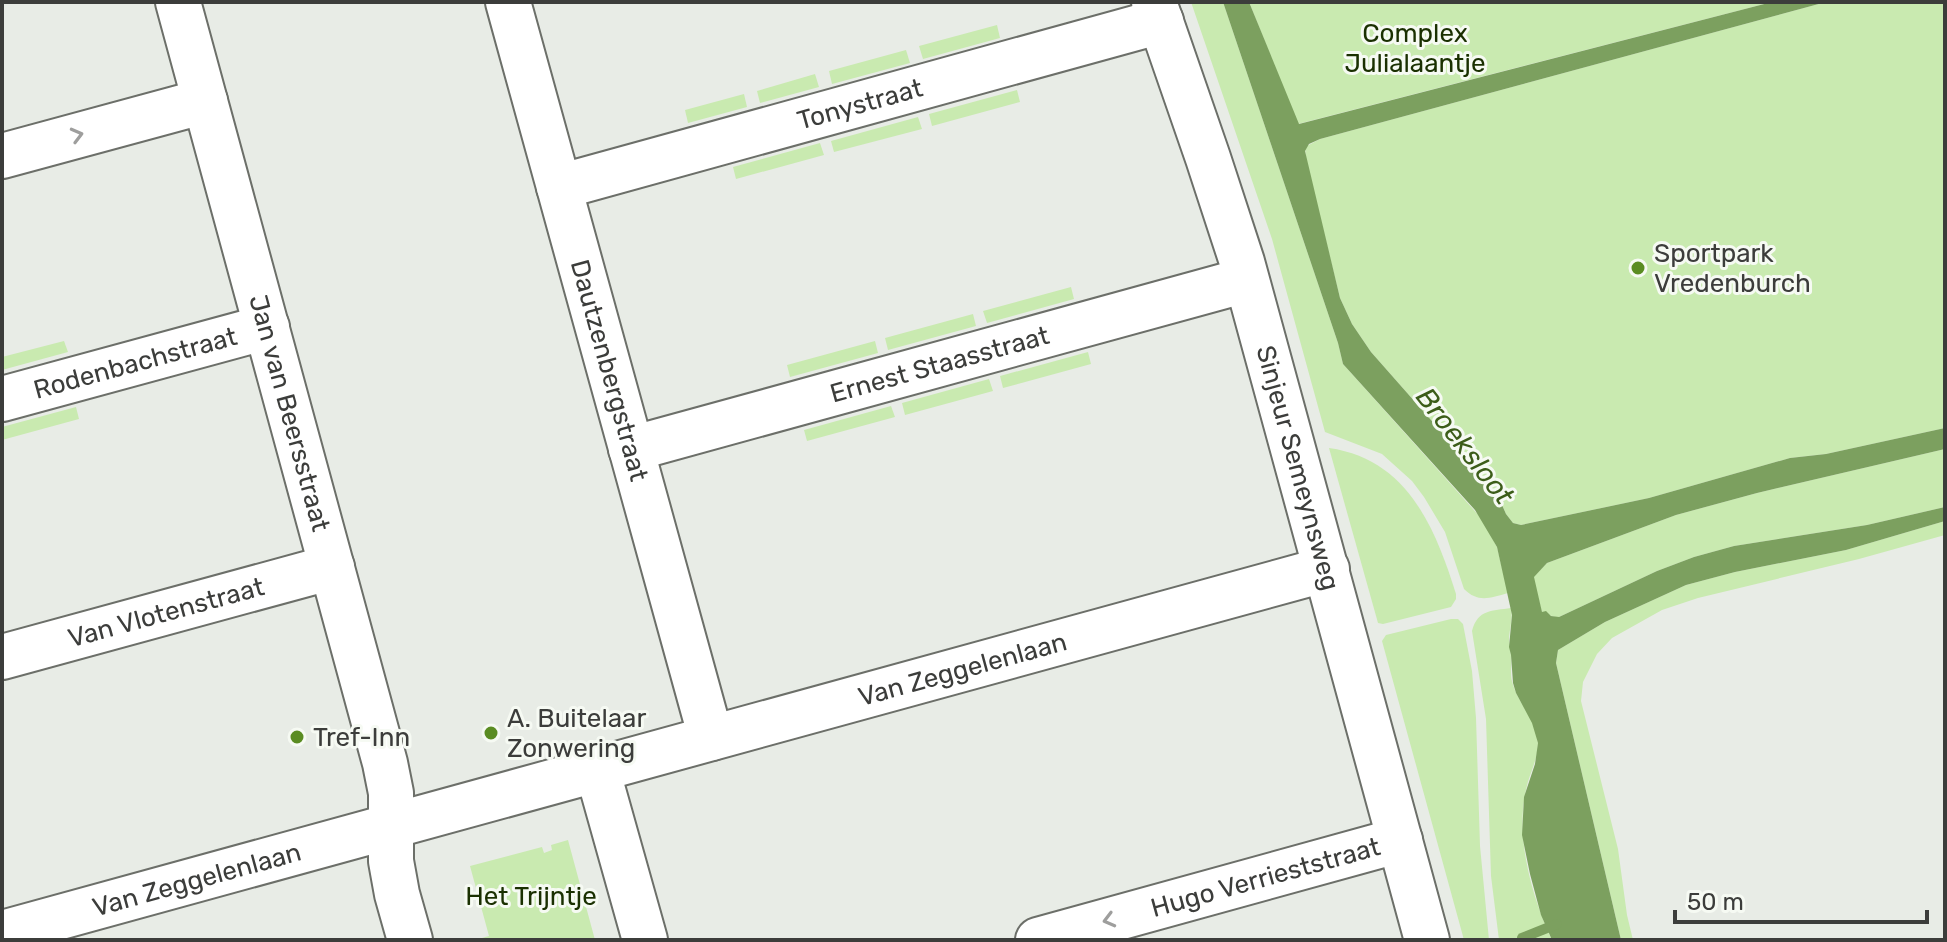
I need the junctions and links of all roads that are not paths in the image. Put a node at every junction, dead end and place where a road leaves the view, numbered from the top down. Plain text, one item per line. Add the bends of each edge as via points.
1 (178, 2) edge
2 (508, 2) edge
3 (1158, 12) edge
4 (205, 101) junction
5 (2, 156) edge
6 (559, 187) junction
7 (1246, 280) junction
8 (267, 327) junction
9 (2, 399) edge
10 (631, 449) junction
11 (332, 567) junction
12 (1327, 569) junction
13 (2, 657) edge
14 (711, 738) junction
15 (597, 769) junction
16 (391, 826) junction
17 (1400, 840) junction
18 (2, 933) edge
19 (410, 940) edge
20 (645, 940) edge
21 (1038, 940) edge
22 (1427, 940) edge

1 - 4 street, Jan van Beersstraat
2 - 6 street, Dautzenbergstraat
3 - 6 street, Tonystraat
3 - 7 street, Sinjeur Semeynsweg
5 -> 4 street
4 - 8 street, Jan van Beersstraat
6 - 10 street, Dautzenbergstraat
7 - 10 street, Ernest Staasstraat
7 - 12 street, Sinjeur Semeynsweg
8 - 9 street, Rodenbachstraat
8 - 11 street, Jan van Beersstraat
10 - 14 street, Dautzenbergstraat
11 - 13 street, Van Vlotenstraat
11 - 16 street, Jan van Beersstraat via 385,763
12 - 14 street, Van Zeggelenlaan
12 - 17 street, Sinjeur Semeynsweg
14 - 15 street, Van Zeggelenlaan
15 - 16 street, Van Zeggelenlaan
15 - 20 street
16 - 18 street, Van Zeggelenlaan
16 - 19 street, Jan van Beersstraat via 393,877
17 -> 21 street, Hugo Verrieststraat
17 - 22 street, Sinjeur Semeynsweg

